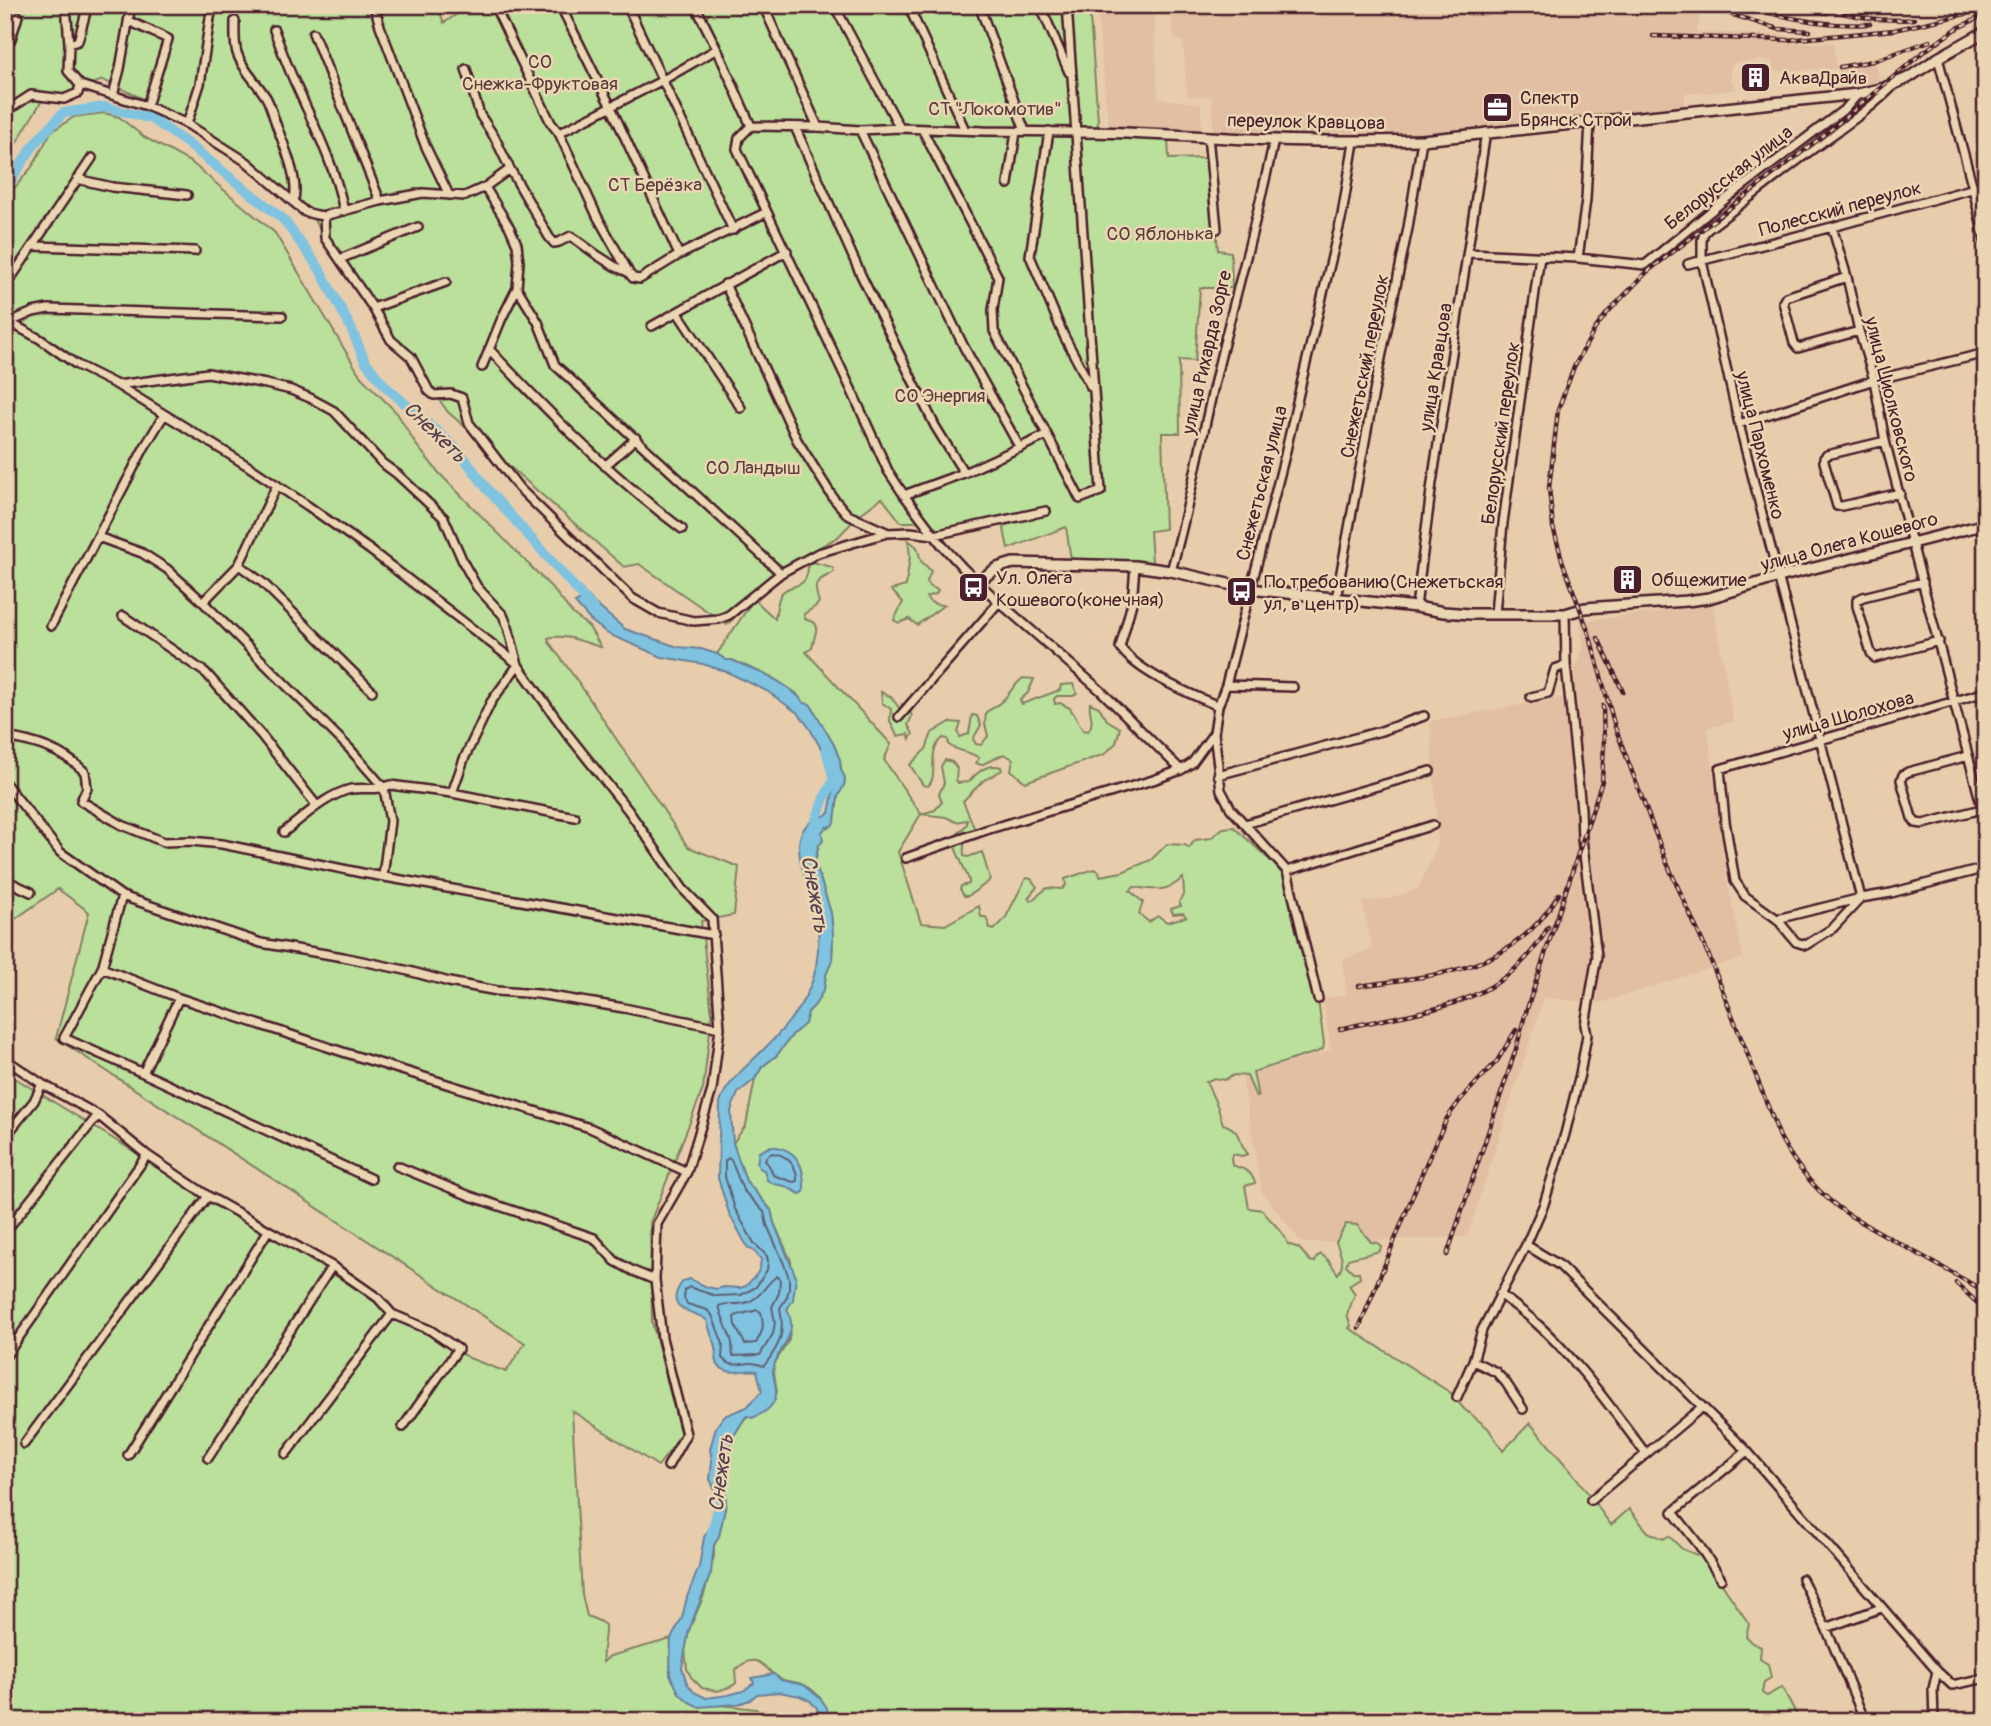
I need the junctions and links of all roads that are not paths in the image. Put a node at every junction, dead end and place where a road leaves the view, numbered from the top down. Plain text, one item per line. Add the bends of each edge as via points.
1 (66, 5) edge
2 (88, 5) edge
3 (131, 5) edge
4 (212, 5) edge
5 (374, 5) edge
6 (494, 5) edge
7 (560, 5) edge
8 (627, 5) edge
9 (695, 5) edge
10 (763, 5) edge
11 (834, 5) edge
12 (908, 5) edge
13 (979, 5) edge
14 (1040, 5) edge
15 (1067, 5) edge
16 (18, 16) dead end
17 (129, 21) junction
18 (235, 21) dead end
19 (274, 30) dead end
20 (1986, 31) edge
21 (313, 33) dead end
22 (69, 44) junction
23 (5, 49) edge
24 (717, 49) junction
25 (1938, 58) junction
26 (466, 69) dead end
27 (1072, 79) junction
28 (663, 80) junction
29 (1895, 84) junction
30 (80, 85) junction
31 (1858, 94) junction
32 (113, 95) junction
33 (147, 106) junction
34 (611, 107) junction
35 (5, 112) edge
36 (1590, 121) junction
37 (187, 124) junction
38 (751, 126) junction
39 (795, 127) junction
40 (818, 127) junction
41 (900, 128) junction
42 (860, 130) junction
43 (922, 130) junction
44 (965, 130) junction
45 (1026, 131) junction
46 (1049, 131) junction
47 (1016, 132) junction
48 (1077, 132) junction
49 (1486, 132) junction
50 (559, 133) junction
51 (1208, 136) junction
52 (1274, 140) junction
53 (1422, 140) junction
54 (1354, 142) junction
55 (92, 158) dead end
56 (510, 169) junction
57 (77, 179) junction
58 (1008, 184) dead end
59 (1986, 185) edge
60 (485, 187) junction
61 (1973, 188) junction
62 (187, 195) dead end
63 (449, 195) junction
64 (380, 201) junction
65 (293, 202) junction
66 (344, 211) junction
67 (767, 212) junction
68 (324, 216) junction
69 (418, 227) dead end
70 (1832, 227) junction
71 (1217, 229) dead end
72 (733, 230) junction
73 (1986, 245) edge
74 (33, 246) junction
75 (195, 251) dead end
76 (787, 251) junction
77 (1468, 253) junction
78 (679, 255) junction
79 (1540, 256) junction
80 (1578, 258) junction
81 (340, 259) junction
82 (1702, 261) junction
83 (1688, 264) dead end
84 (628, 272) junction
85 (1847, 277) junction
86 (446, 282) dead end
87 (725, 284) junction
88 (5, 287) edge
89 (517, 288) junction
90 (373, 308) junction
91 (678, 313) junction
92 (282, 316) dead end
93 (7, 321) edge
94 (652, 326) dead end
95 (1858, 331) junction
96 (489, 349) junction
97 (1986, 354) edge
98 (482, 367) dead end
99 (1874, 380) junction
100 (117, 385) junction
101 (1093, 391) junction
102 (741, 408) dead end
103 (163, 415) junction
104 (1739, 424) junction
105 (1047, 435) junction
106 (636, 438) junction
107 (1885, 441) junction
108 (1020, 448) junction
109 (605, 466) junction
110 (964, 473) junction
111 (277, 485) junction
112 (1900, 493) junction
113 (904, 495) junction
114 (1046, 511) dead end
115 (1986, 524) edge
116 (682, 529) dead end
117 (887, 533) junction
118 (934, 535) junction
119 (98, 537) junction
120 (1913, 542) junction
121 (239, 565) junction
122 (1135, 566) junction
123 (1171, 571) junction
124 (781, 573) junction
125 (1779, 577) junction
126 (977, 582) junction
127 (1923, 582) junction
128 (1250, 589) junction
129 (1336, 599) junction
130 (203, 602) junction
131 (999, 603) junction
132 (1416, 607) junction
133 (1495, 614) junction
134 (1565, 614) junction
135 (123, 616) dead end
136 (51, 626) dead end
137 (1939, 641) junction
138 (519, 664) junction
139 (1566, 665) junction
140 (1226, 685) junction
141 (1293, 687) dead end
142 (372, 691) dead end
143 (1986, 692) edge
144 (1531, 697) dead end
145 (1954, 701) junction
146 (1218, 706) junction
147 (1424, 716) dead end
148 (899, 717) dead end
149 (1213, 733) junction
150 (5, 737) edge
151 (1819, 740) junction
152 (1968, 756) junction
153 (1181, 769) junction
154 (1430, 771) dead end
155 (1218, 775) junction
156 (5, 783) edge
157 (384, 788) junction
158 (452, 793) junction
159 (317, 806) junction
160 (1982, 809) junction
161 (575, 817) dead end
162 (1986, 823) edge
163 (1245, 824) junction
164 (1433, 825) dead end
165 (284, 832) dead end
166 (906, 858) dead end
167 (1986, 868) edge
168 (1287, 871) junction
169 (383, 876) junction
170 (5, 880) edge
171 (31, 892) dead end
172 (122, 896) junction
173 (1861, 898) junction
174 (1777, 919) junction
175 (714, 935) junction
176 (103, 968) junction
177 (179, 998) junction
178 (1318, 999) dead end
179 (720, 1028) junction
180 (5, 1059) edge
181 (143, 1073) junction
182 (43, 1084) junction
183 (98, 1115) junction
184 (5, 1137) edge
185 (146, 1155) junction
186 (397, 1166) dead end
187 (687, 1171) junction
188 (371, 1179) dead end
189 (208, 1196) junction
190 (268, 1231) junction
191 (5, 1232) edge
192 (1525, 1245) junction
193 (332, 1266) junction
194 (655, 1280) junction
195 (1500, 1294) junction
196 (393, 1314) junction
197 (5, 1357) edge
198 (1473, 1361) junction
199 (1457, 1397) dead end
200 (1702, 1407) junction
201 (1523, 1409) dead end
202 (403, 1427) dead end
203 (24, 1444) dead end
204 (1747, 1451) junction
205 (286, 1454) dead end
206 (1646, 1454) junction
207 (128, 1455) dead end
208 (208, 1458) dead end
209 (668, 1466) dead end
210 (1591, 1500) dead end
211 (1721, 1579) dead end
212 (1802, 1579) dead end
213 (1881, 1608) junction
214 (1826, 1628) junction
215 (1937, 1671) junction
216 (1986, 1678) edge
217 (1865, 1721) edge
218 (1934, 1721) edge

1 - 22 street
2 - 22 street via 78,41
3 - 17 street
4 - 37 street via 201,84
5 - 63 street via 425,145
6 - 50 street
7 - 34 street
8 - 28 street
9 - 24 street
10 - 40 street
11 - 41 street
12 - 44 street
13 - 45 street
14 - 27 street
15 - 27 street
16 - 23 street
17 - 32 street
17 - 33 street via 168,39
18 - 65 street via 237,52 270,104 282,136
19 - 66 street via 330,162
20 - 25 street, Белорусская улица
21 - 64 street
22 - 30 street via 68,71
24 - 28 street
24 - 38 street
25 - 29 street, Белорусская улица
25 - 61 street
26 - 56 street via 480,115
27 - 48 street
28 - 34 street
28 - 72 street
29 - 31 street, Белорусская улица
29 - 82 street, улица Пархоменко via 1860,116 1708,229 1702,240
30 - 32 street
30 - 35 street via 78,93 64,99 31,95
31 - 36 street, переулок Кравцова
31 - 80 street, Белорусская улица via 1645,265
32 - 33 street
33 - 37 street
34 - 50 street
34 - 78 street
36 - 49 street, переулок Кравцова
36 - 80 street
37 - 65 street via 247,162
38 - 39 street, переулок Кравцова
38 - 67 street via 739,138 737,149
39 - 40 street, переулок Кравцова
39 - 110 street via 861,275 935,426
40 - 42 street, переулок Кравцова
41 - 42 street, переулок Кравцова
41 - 43 street, переулок Кравцова
42 - 108 street via 964,347
43 - 44 street, переулок Кравцова
43 - 105 street via 998,277 994,331
44 - 47 street, переулок Кравцова
45 - 46 street, переулок Кравцова
45 - 47 street, переулок Кравцова
46 - 48 street, переулок Кравцова
46 - 101 street via 1030,256
47 - 58 street
48 - 51 street, переулок Кравцова
48 - 101 street
49 - 53 street, переулок Кравцова
49 - 77 street, улица Кравцова
50 - 84 street
51 - 52 street, переулок Кравцова
51 - 71 street
52 - 54 street, переулок Кравцова
52 - 123 street, улица Рихарда Зорге
53 - 54 street, переулок Кравцова
53 - 129 street, Снежетьский переулок
54 - 128 street, Снежетьская улица via 1342,215
55 - 57 street
56 - 60 street
56 - 84 street via 554,243 571,236
57 - 62 street
57 - 74 street
59 - 61 street, Полесский переулок
60 - 63 street via 466,196
60 - 89 street via 517,244
61 - 70 street, Полесский переулок
61 - 73 street
63 - 64 street via 423,193
64 - 66 street
65 - 68 street via 305,212
66 - 68 street
67 - 72 street
67 - 76 street
68 - 81 street via 325,238
69 - 81 street
70 - 82 street, Полесский переулок
70 - 85 street, улица Циолковского
72 - 78 street
74 - 75 street
74 - 88 street
76 - 87 street
76 - 113 street via 888,471
77 - 79 street, Белорусская улица
77 - 132 street, улица Кравцова
78 - 84 street via 640,279
79 - 80 street, Белорусская улица
79 - 133 street, Белорусский переулок
81 - 90 street
82 - 83 street
82 - 104 street, улица Пархоменко
85 - 95 street, улица Циолковского
85 - 95 street via 1786,297 1783,302 1798,348
86 - 90 street
87 - 91 street
87 - 117 street via 797,440 834,499 848,515
89 - 96 street
89 - 106 street via 538,322 555,365
90 - 124 street via 391,340 411,357 429,391 462,398 469,424 520,488 632,598 667,616 719,619
91 - 94 street
91 - 102 street
92 - 93 street via 48,309
93 - 100 street
95 - 99 street, улица Циолковского
96 - 98 street
96 - 109 street
97 - 99 street
99 - 104 street
99 - 107 street, улица Циолковского
100 - 103 street
100 - 138 street via 208,373 291,390 334,411 382,463 444,518 477,587 503,615
101 - 105 street via 1101,491 1080,499
103 - 111 street
103 - 119 street
104 - 125 street, улица Пархоменко
105 - 108 street
106 - 109 street
106 - 124 street
107 - 112 street, улица Циолковского
107 - 112 street via 1827,456 1824,462 1837,506
108 - 110 street
109 - 116 street
110 - 113 street
111 - 121 street
111 - 138 street
112 - 120 street, улица Циолковского
113 - 118 street
114 - 118 street
115 - 120 street, улица Олега Кошевого
117 - 118 street
117 - 124 street via 818,554
118 - 126 street
119 - 130 street via 142,553
119 - 136 street
120 - 125 street, улица Олега Кошевого
120 - 127 street, улица Циолковского
121 - 130 street
121 - 142 street
122 - 123 street, улица Олега Кошевого
122 - 126 street, улица Олега Кошевого via 1013,563
122 - 146 street via 1132,603 1119,647 1125,656 1163,680
123 - 128 street, улица Олега Кошевого
125 - 134 street, улица Олега Кошевого via 1709,598 1585,608
125 - 151 street, улица Пархоменко
126 - 131 street
127 - 137 street, улица Циолковского
127 - 137 street via 1863,597 1857,606 1874,658
128 - 129 street, улица Олега Кошевого
128 - 140 street, Снежетьская улица
129 - 132 street, улица Олега Кошевого
130 - 157 street
131 - 148 street
131 - 153 street via 1100,690
132 - 133 street, улица Олега Кошевого
133 - 134 street, улица Олега Кошевого
134 - 139 street
135 - 159 street via 206,673
137 - 145 street, улица Циолковского
138 - 158 street via 491,702
138 - 175 street via 683,889 712,919
139 - 144 street via 1555,669 1548,693
139 - 192 street via 1597,956 1580,1074 1544,1204
140 - 141 street
140 - 146 street, Снежетьская улица
143 - 145 street, улица Шолохова
145 - 151 street, улица Шолохова
145 - 152 street, улица Циолковского
146 - 149 street, Снежетьская улица
147 - 155 street
149 - 153 street via 1192,762
149 - 155 street, Снежетьская улица
150 - 169 street via 60,752 85,772 87,788 81,801 164,842 222,844
151 - 173 street, улица Пархоменко
151 - 174 street, улица Шолохова via 1720,769 1735,881 1745,896
152 - 160 street, улица Циолковского
152 - 160 street via 1908,772 1901,780 1916,823
153 - 166 street
154 - 163 street
155 - 163 street, Снежетьская улица via 1231,810
156 - 172 street via 60,852
157 - 158 street
157 - 159 street via 349,789
157 - 169 street via 390,821
158 - 161 street
159 - 165 street
160 - 162 street, улица Циолковского
163 - 168 street, Снежетьская улица
164 - 168 street
167 - 173 street
168 - 178 street, Снежетьская улица
169 - 175 street
170 - 171 street
172 - 176 street
172 - 179 street via 261,943 497,991 575,1000
173 - 174 street
173 - 174 street via 1833,928 1806,945 1796,942
175 - 179 street
176 - 177 street
176 - 181 street via 64,1038
177 - 181 street
177 - 187 street via 590,1128
179 - 187 street via 712,1090
180 - 182 street
181 - 188 street
182 - 183 street
182 - 184 street
183 - 185 street
183 - 191 street
185 - 189 street
185 - 197 street
186 - 194 street via 594,1238 615,1261
187 - 194 street via 657,1224
189 - 190 street
189 - 203 street
190 - 193 street
190 - 207 street
192 - 195 street
192 - 200 street via 1559,1265
193 - 196 street
193 - 208 street
194 - 209 street via 662,1338 686,1434
195 - 198 street
195 - 206 street via 1565,1351
196 - 202 street via 458,1349
196 - 205 street
198 - 199 street
198 - 201 street via 1496,1372
200 - 204 street
200 - 206 street
204 - 211 street via 1673,1512
204 - 213 street
206 - 210 street
212 - 214 street
213 - 214 street
213 - 215 street
214 - 217 street
215 - 216 street via 1952,1685
215 - 218 street

